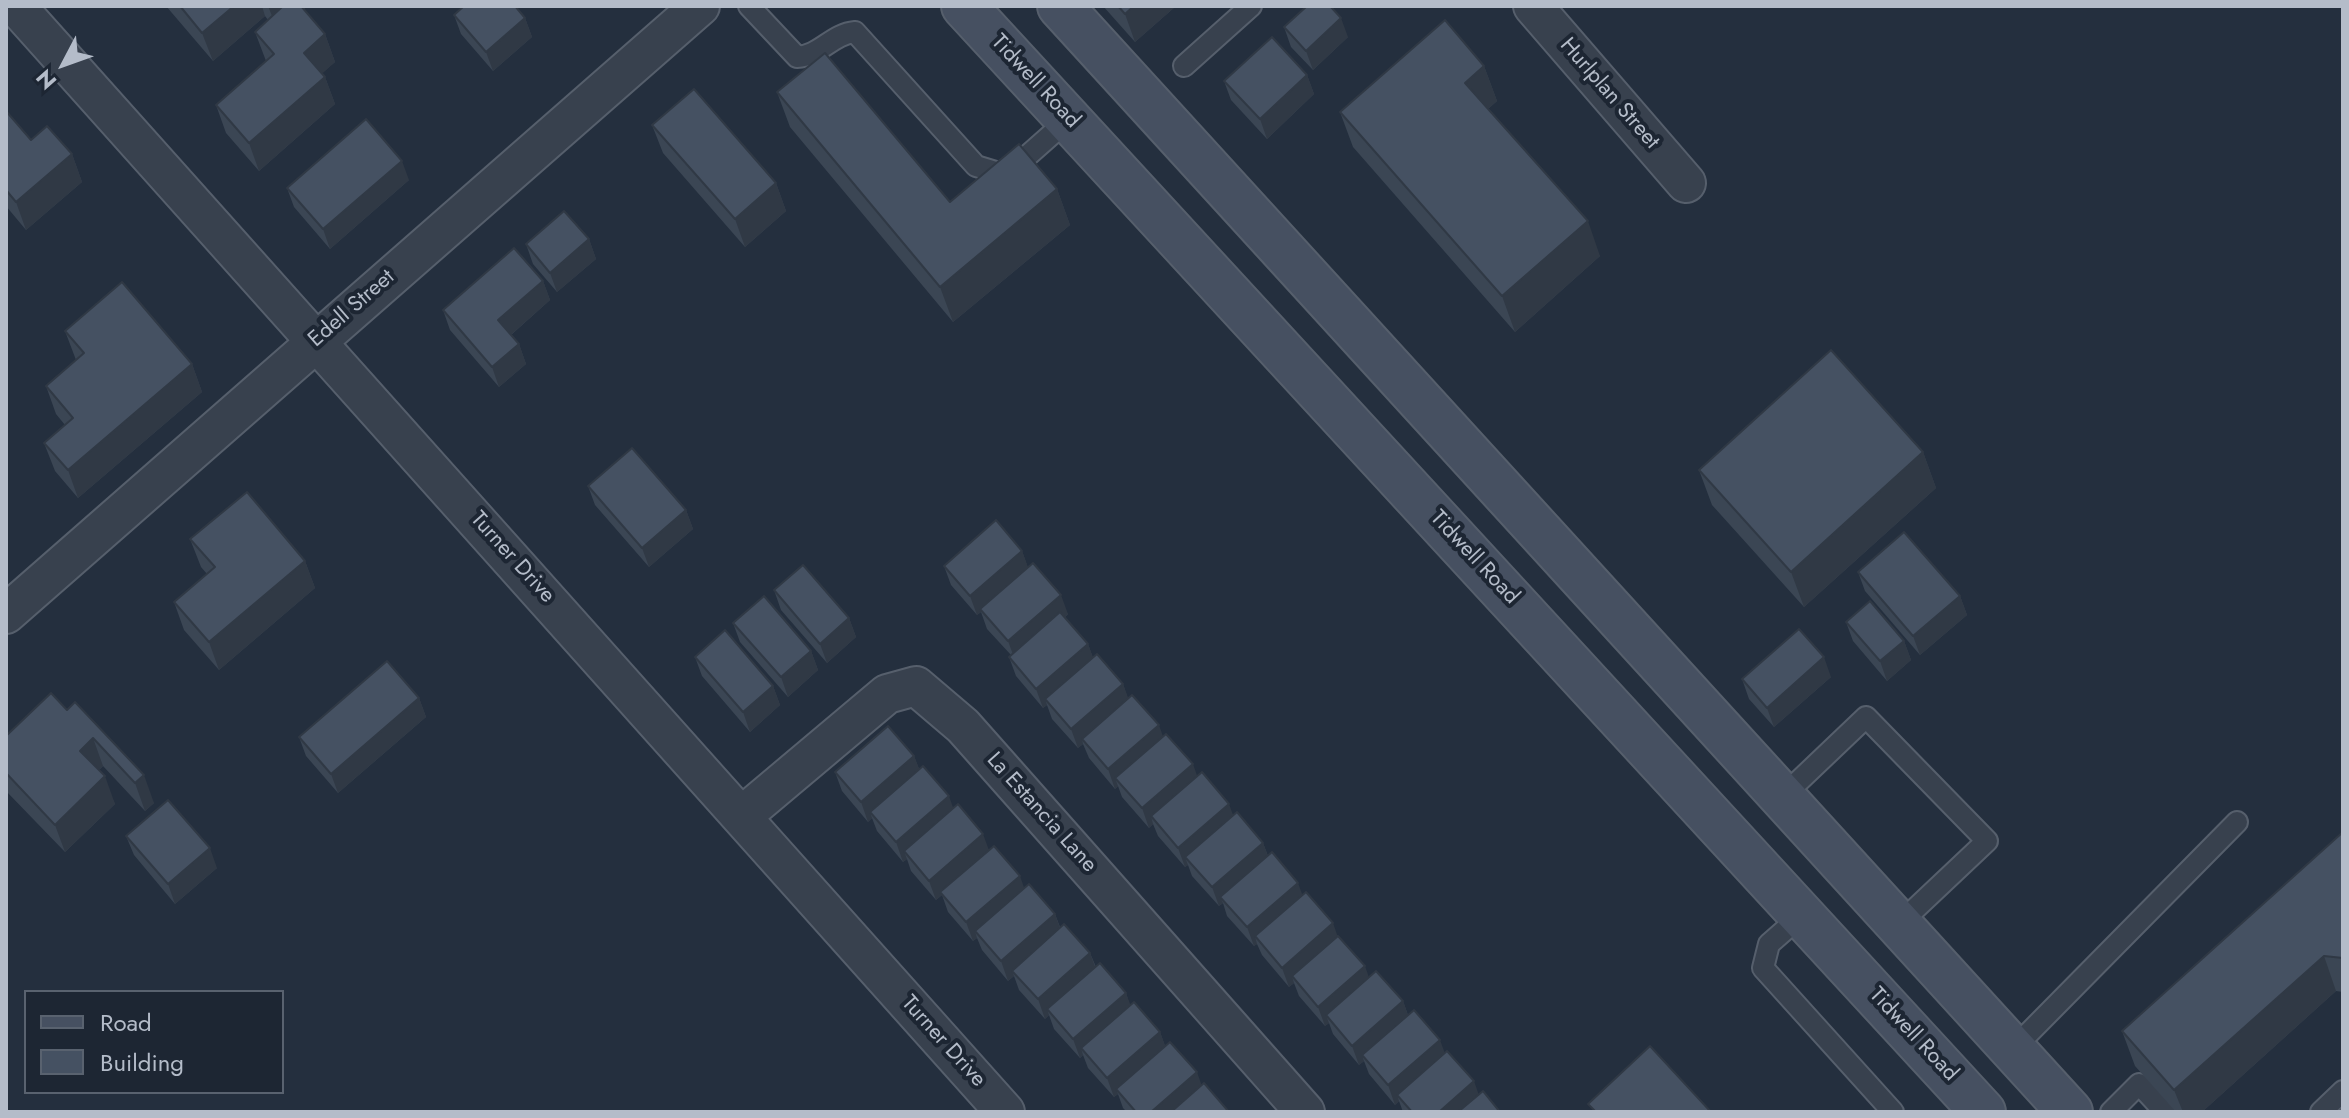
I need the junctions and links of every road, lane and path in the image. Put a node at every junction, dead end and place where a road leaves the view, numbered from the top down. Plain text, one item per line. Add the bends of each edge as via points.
1 (16, 6) edge
2 (700, 6) edge
3 (749, 6) edge
4 (964, 6) edge
5 (1060, 6) edge
6 (1251, 6) edge
7 (1533, 6) edge
8 (1184, 66) dead end
9 (1069, 119) junction
10 (1686, 183) dead end
11 (1251, 216) junction
12 (1204, 265) junction
13 (317, 340) junction
14 (1556, 550) junction
15 (1507, 593) junction
16 (6, 614) edge
17 (1782, 797) junction
18 (742, 816) junction
19 (2237, 822) dead end
20 (1848, 870) junction
21 (1802, 915) junction
22 (1898, 925) junction
23 (2012, 1050) junction
24 (2343, 1091) edge
25 (1005, 1112) edge
26 (1305, 1112) edge
27 (1893, 1112) edge
28 (1983, 1112) edge
29 (2070, 1112) edge
30 (2111, 1112) edge
31 (2165, 1112) edge
32 (2321, 1112) edge

1 - 13 street, Turner Drive
2 - 13 street, Edell Street
3 - 9 lane via 797,57 810,57 844,33 855,32 976,166 999,173 1017,165
4 - 9 main road, Tidwell Road
5 - 11 main road
6 - 8 lane
7 - 10 street, Hurlplan Street
9 - 12 main road, Tidwell Road
11 - 12 main road
11 - 14 main road
12 - 15 main road, Tidwell Road
13 - 16 street, Edell Street
13 - 18 street, Turner Drive
14 - 15 main road
14 - 17 main road
15 - 21 main road, Tidwell Road
17 - 20 main road
17 - 22 lane via 1866,717 1987,841
18 - 25 street, Turner Drive
18 - 26 street, La Estancia Lane via 887,694 916,686 963,726
19 - 23 lane
20 - 21 main road
20 - 22 main road
21 - 27 lane via 1769,944 1763,968
21 - 28 main road, Tidwell Road
22 - 23 main road
23 - 29 main road
24 - 32 lane
30 - 31 lane via 2139,1084

